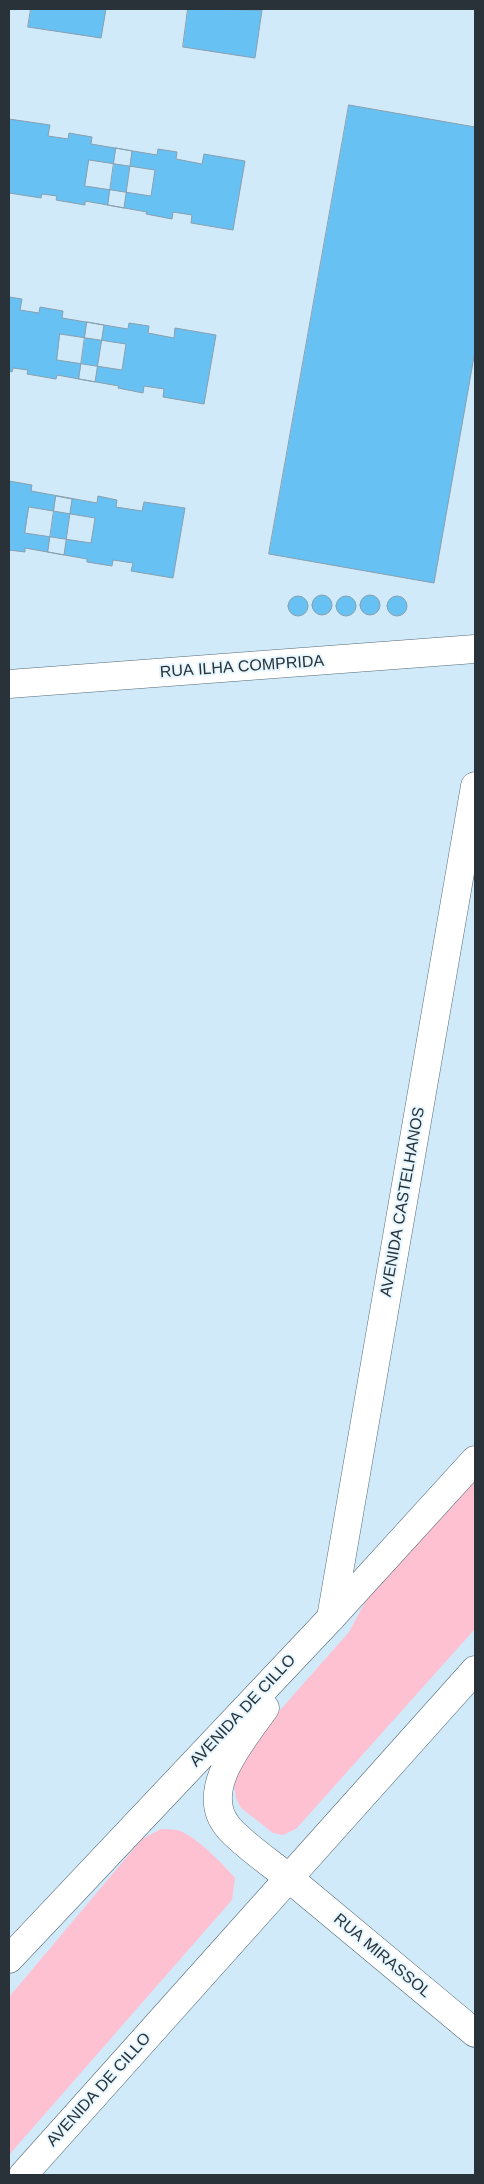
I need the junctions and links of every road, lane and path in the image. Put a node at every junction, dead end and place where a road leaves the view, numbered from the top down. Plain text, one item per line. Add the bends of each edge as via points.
1 (475, 649) edge
2 (9, 684) edge
3 (475, 786) edge
4 (475, 1460) edge
5 (331, 1618) junction
6 (475, 1670) edge
7 (290, 1879) junction
8 (9, 1959) edge
9 (475, 2033) edge
10 (23, 2175) edge

1 - 2 main road, RUA ILHA COMPRIDA
3 - 5 main road, AVENIDA CASTELHANOS
4 - 5 main road, AVENIDA DE CILLO
5 - 7 main road, RUA MIRASSOL via 234,1751 222,1773 218,1794 220,1813 228,1827
5 - 8 main road, AVENIDA DE CILLO
6 - 7 main road, AVENIDA DE CILLO
7 - 9 main road, RUA MIRASSOL
7 - 10 main road, AVENIDA DE CILLO

